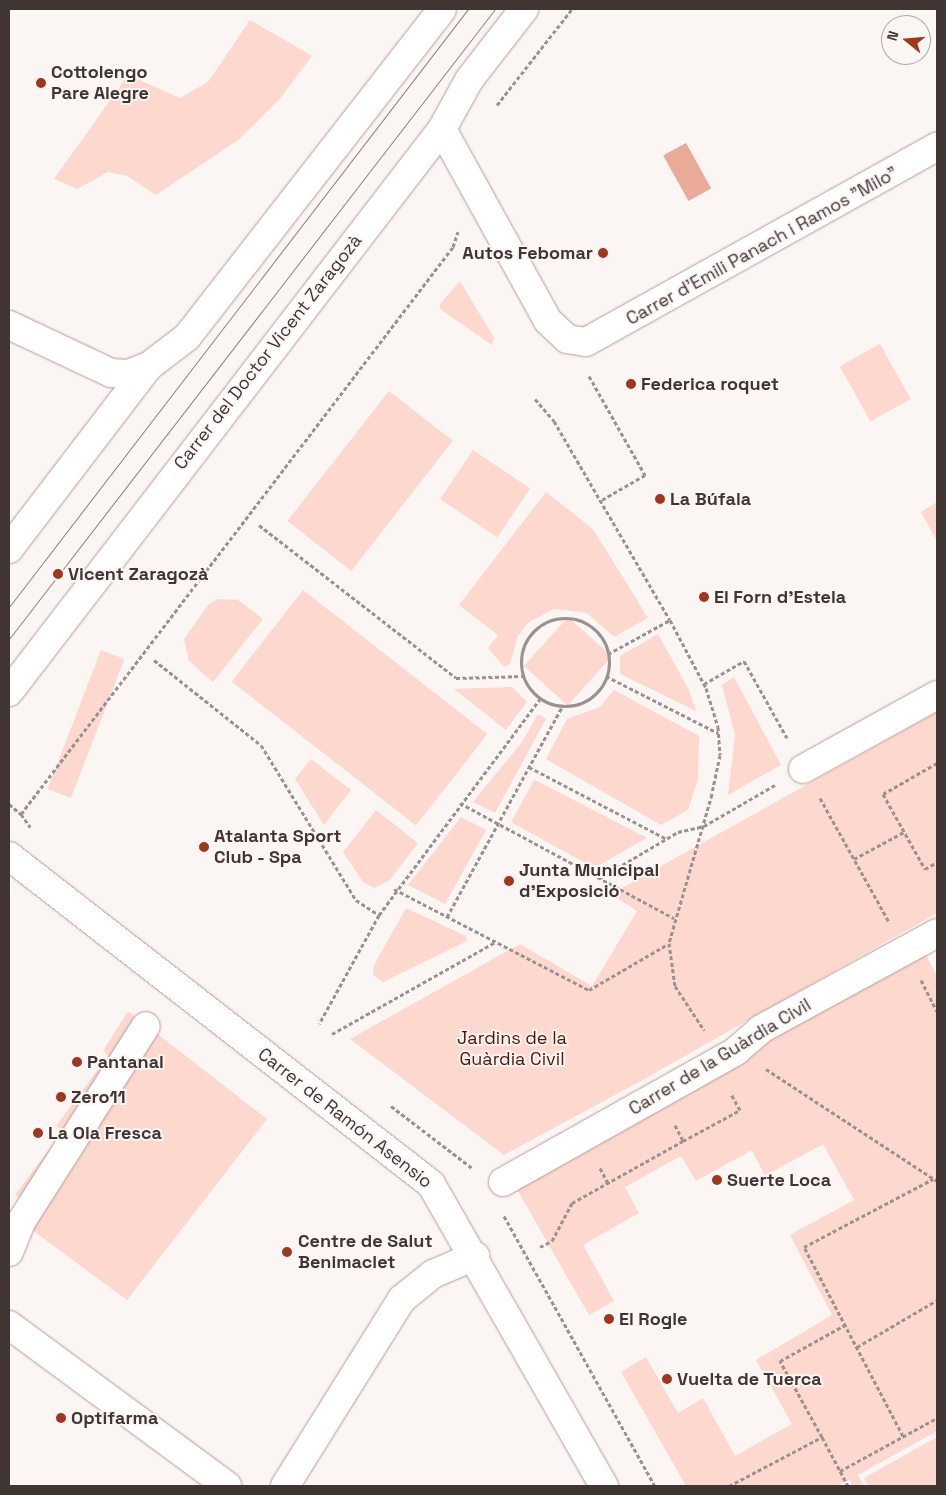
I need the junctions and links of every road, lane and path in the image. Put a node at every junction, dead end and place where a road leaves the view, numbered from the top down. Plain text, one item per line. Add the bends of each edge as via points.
1 (442, 9) edge
2 (524, 9) edge
3 (572, 9) edge
4 (493, 111) dead end
5 (442, 129) junction
6 (937, 147) edge
7 (456, 224) dead end
8 (9, 324) edge
9 (148, 366) junction
10 (589, 376) dead end
11 (535, 399) dead end
12 (600, 501) junction
13 (258, 525) dead end
14 (9, 549) edge
15 (670, 620) junction
16 (608, 654) junction
17 (154, 660) dead end
18 (523, 676) junction
19 (606, 676) junction
20 (704, 684) junction
21 (9, 692) edge
22 (937, 695) edge
23 (541, 698) junction
24 (563, 705) junction
25 (718, 733) junction
26 (937, 764) edge
27 (529, 767) junction
28 (803, 769) junction
29 (460, 803) junction
30 (9, 804) edge
31 (498, 823) junction
32 (704, 826) junction
33 (904, 832) junction
34 (667, 839) junction
35 (9, 856) edge
36 (854, 859) junction
37 (937, 862) edge
38 (600, 878) junction
39 (394, 889) junction
40 (379, 915) junction
41 (447, 917) junction
42 (674, 918) junction
43 (937, 933) edge
44 (495, 942) junction
45 (669, 943) junction
46 (906, 951) junction
47 (937, 1011) edge
48 (319, 1024) dead end
49 (146, 1026) dead end
50 (332, 1034) dead end
51 (736, 1051) junction
52 (683, 1142) dead end
53 (935, 1180) edge
54 (503, 1182) dead end
55 (502, 1211) dead end
56 (540, 1248) dead end
57 (9, 1252) edge
58 (475, 1256) junction
59 (937, 1300) edge
60 (9, 1325) edge
61 (845, 1325) junction
62 (856, 1347) junction
63 (937, 1418) edge
64 (903, 1436) junction
65 (822, 1437) junction
66 (840, 1471) junction
67 (227, 1486) edge
68 (285, 1486) edge
69 (604, 1486) edge
70 (656, 1486) edge
71 (729, 1486) edge
72 (848, 1486) edge

1 - 9 street via 187,337
2 - 5 street, Carrer del Doctor Vicent Zaragozà via 469,80
3 - 4 path
5 - 6 street, Carrer d'Emili Panach i Ramos "Milo" via 548,321 567,338 586,342
5 - 21 street, Carrer del Doctor Vicent Zaragozà
7 - 30 path via 459,237 454,247 21,814
8 - 9 street via 111,373 128,374
9 - 14 street
10 - 12 path via 645,475
11 - 12 path via 554,421
12 - 15 path
13 - 18 path via 456,678
15 - 16 path
15 - 20 path
16 - 18 path via 603,640 588,625 554,619 535,630 523,647
16 - 19 path
17 - 40 path via 261,745 356,900
18 - 23 path
19 - 24 path via 595,694 583,702
19 - 25 path
20 - 25 path
20 - 28 path via 744,661
22 - 28 street
23 - 24 path
23 - 29 path
24 - 27 path
25 - 32 path via 720,755
26 - 33 path via 883,794
27 - 31 path
27 - 34 path
28 - 32 path
28 - 36 path
29 - 31 path
29 - 39 path
31 - 38 path
31 - 41 path
32 - 34 path
32 - 42 path
33 - 36 path
33 - 37 path via 925,869
34 - 38 path
35 - 58 street, Carrer de Ramón Asensio via 431,1184
36 - 46 path
38 - 42 path
39 - 40 path
39 - 41 path
40 - 48 path
41 - 44 path
42 - 45 path
43 - 46 street, Carrer de la Guàrdia Civil
44 - 45 path via 589,990
44 - 50 path
45 - 51 path via 675,986 689,1013 709,1034
46 - 47 path
46 - 51 street, Carrer de la Guàrdia Civil via 761,1029
49 - 57 street via 21,1222
51 - 53 path
51 - 54 street, Carrer de la Guàrdia Civil
52 - 56 path via 572,1203 552,1242
53 - 61 path via 804,1247
55 - 70 path
58 - 68 street via 433,1274 402,1299
58 - 69 street, Carrer de Ramón Asensio
59 - 62 path
60 - 67 street
61 - 62 path
61 - 65 path via 780,1360
62 - 64 path
63 - 64 path
64 - 66 path
65 - 66 path
65 - 71 path
66 - 72 path

